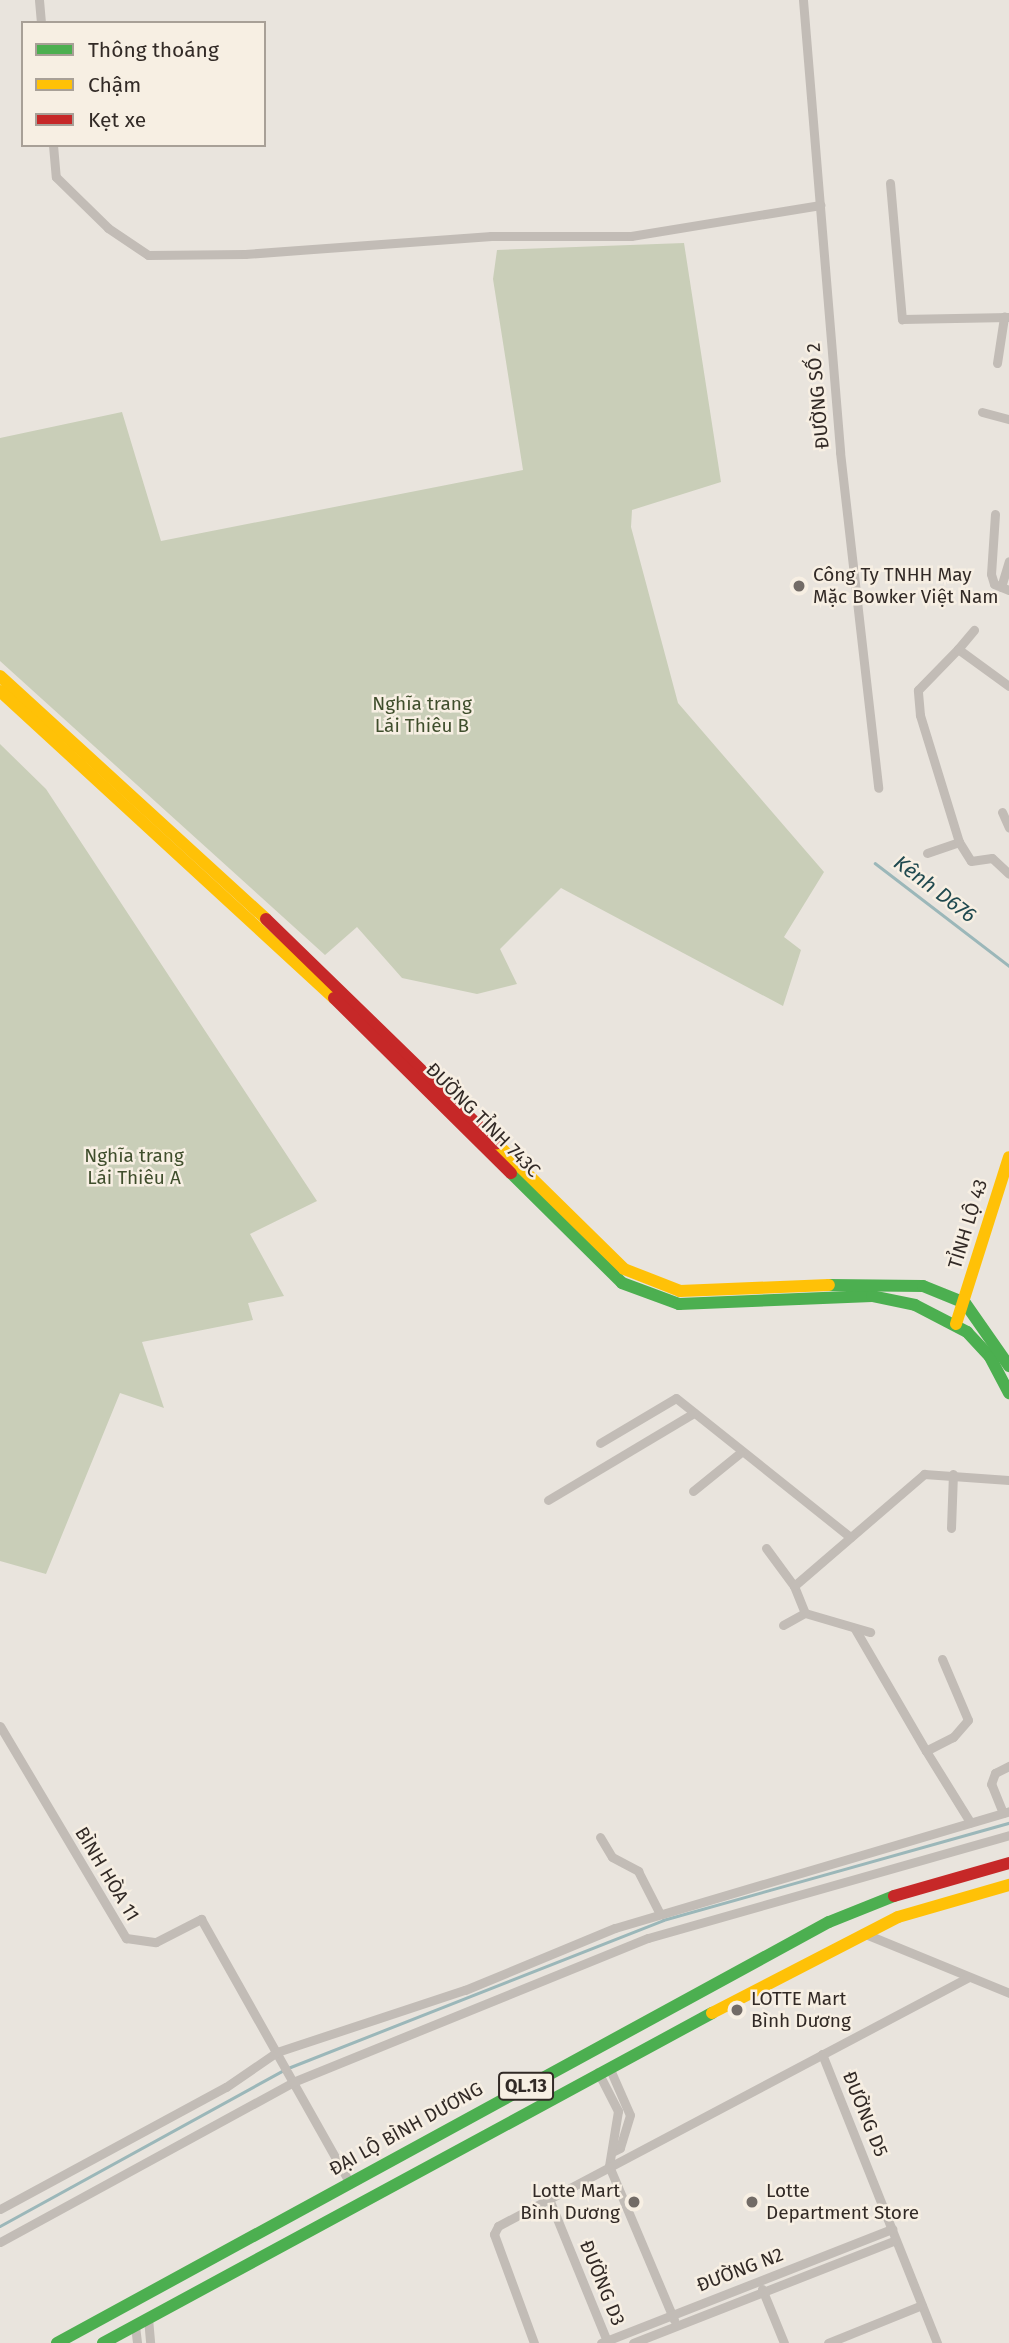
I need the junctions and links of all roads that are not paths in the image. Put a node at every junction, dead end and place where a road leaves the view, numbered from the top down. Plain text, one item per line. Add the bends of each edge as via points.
1 (39, 0) edge
2 (803, 0) edge
3 (41, 21) edge
4 (53, 147) edge
5 (890, 183) dead end
6 (820, 205) junction
7 (1006, 317) edge
8 (998, 363) dead end
9 (982, 412) dead end
10 (1009, 419) edge
11 (995, 514) dead end
12 (1009, 561) edge
13 (1005, 588) edge
14 (974, 630) dead end
15 (958, 649) junction
16 (0, 676) edge
17 (1009, 686) edge
18 (0, 691) edge
19 (33, 714) junction
20 (878, 788) dead end
21 (1002, 811) dead end
22 (1009, 828) edge
23 (959, 842) junction
24 (927, 853) dead end
25 (1009, 874) edge
26 (389, 1043) junction
27 (1009, 1157) edge
28 (965, 1303) junction
29 (957, 1324) junction
30 (1009, 1366) edge
31 (1009, 1393) edge
32 (694, 1413) junction
33 (600, 1443) dead end
34 (740, 1453) junction
35 (953, 1474) junction
36 (1009, 1480) edge
37 (693, 1491) dead end
38 (548, 1500) dead end
39 (951, 1528) dead end
40 (850, 1537) junction
41 (766, 1548) dead end
42 (794, 1586) junction
43 (805, 1613) junction
44 (783, 1625) dead end
45 (855, 1629) junction
46 (870, 1632) dead end
47 (942, 1659) dead end
48 (0, 1726) edge
49 (926, 1751) junction
50 (1009, 1766) edge
51 (1006, 1812) edge
52 (970, 1822) junction
53 (1009, 1835) edge
54 (600, 1837) dead end
55 (1009, 1863) edge
56 (1009, 1885) edge
57 (660, 1914) junction
58 (862, 1933) junction
59 (967, 1978) junction
60 (1009, 1993) edge
61 (822, 2054) junction
62 (278, 2056) junction
63 (603, 2069) junction
64 (293, 2082) junction
65 (609, 2166) junction
66 (349, 2182) junction
67 (549, 2199) junction
68 (364, 2200) junction
69 (0, 2209) edge
70 (892, 2229) junction
71 (897, 2240) junction
72 (0, 2242) edge
73 (759, 2281) junction
74 (764, 2292) junction
75 (137, 2299) junction
76 (922, 2305) junction
77 (124, 2306) junction
78 (671, 2315) junction
79 (148, 2318) junction
80 (135, 2326) junction
81 (677, 2326) junction
82 (853, 2332) junction
83 (604, 2342) edge
84 (57, 2343) edge
85 (103, 2343) edge
86 (137, 2343) edge
87 (150, 2343) edge
88 (534, 2343) edge
89 (633, 2343) edge
90 (784, 2343) edge
91 (828, 2343) edge
92 (858, 2343) edge
93 (937, 2343) edge

1 - 3 street
2 - 6 street, ĐƯỜNG SỐ 2
4 - 6 street via 56,177 108,228 148,255 245,254 491,236 631,236
5 - 7 street via 902,319
6 - 20 street, ĐƯỜNG SỐ 2 via 840,452
7 - 8 street
9 - 10 street
11 - 13 street via 991,574
12 - 13 street
14 - 15 street
15 - 17 street
15 - 23 street via 918,690 917,703
16 - 19 main road, ĐƯỜNG TỈNH 743C
18 - 19 main road, ĐƯỜNG TỈNH 743C
19 - 26 main road, ĐƯỜNG TỈNH 743C
21 - 22 street
23 - 24 street
23 - 25 street via 971,861 992,858
26 - 28 main road, ĐƯỜNG TỈNH 743C via 581,1231 641,1278 680,1290 873,1283 923,1286
26 - 29 main road, ĐƯỜNG TỈNH 743C via 580,1244 639,1292 679,1304 872,1296 915,1305
27 - 28 main road, TỈNH LỘ 43
28 - 29 main road, TỈNH LỘ 43
28 - 30 main road
29 - 31 main road, ĐƯỜNG TỈNH 743C via 990,1357
32 - 33 street via 677,1398
32 - 34 street
32 - 38 street
34 - 37 street
34 - 40 street via 798,1490
35 - 36 street
35 - 39 street
35 - 40 street via 915,1478
40 - 42 street
41 - 42 street
42 - 43 street
43 - 44 street
43 - 45 street
45 - 46 street
45 - 49 street
47 - 49 street via 968,1720 953,1737
48 - 62 street, BÌNH HÒA 11 via 116,1928 141,1944 201,1919
49 - 52 street
50 - 51 street via 995,1773 991,1784
51 - 52 street
52 - 57 street
53 - 64 street via 648,1938
54 - 57 street via 612,1857 638,1871
55 - 66 main road, ĐẠI LỘ BÌNH DƯƠNG / QL.13 via 913,1888 829,1922
56 - 58 main road, QL.13
57 - 62 street
58 - 59 street
58 - 63 main road, QL.13
59 - 60 street
59 - 61 street
61 - 65 street
61 - 70 street, ĐƯỜNG D5
62 - 64 street
62 - 69 street
63 - 65 street via 618,2112
63 - 68 main road, QL.13
64 - 66 street
64 - 72 street
65 - 67 street
65 - 78 street
66 - 68 main road
66 - 75 main road, ĐẠI LỘ BÌNH DƯƠNG / QL.13
67 - 83 street, ĐƯỜNG D3
67 - 88 street via 494,2234
68 - 79 main road, QL.13
70 - 71 street, ĐƯỜNG D5
70 - 73 street, ĐƯỜNG N2
71 - 74 street, ĐƯỜNG N2
71 - 76 street, ĐƯỜNG D5
73 - 74 street
73 - 78 street, ĐƯỜNG N2
74 - 81 street, ĐƯỜNG N2
74 - 90 street
75 - 77 main road, ĐẠI LỘ BÌNH DƯƠNG / QL.13
75 - 79 main road
76 - 82 street
76 - 93 street, ĐƯỜNG D5
77 - 80 main road
77 - 84 main road, ĐẠI LỘ BÌNH DƯƠNG / QL.13
78 - 81 street
78 - 83 street, ĐƯỜNG N2
79 - 80 main road, QL.13
79 - 87 street
80 - 85 main road, QL.13
80 - 86 street
81 - 89 street, ĐƯỜNG N2
82 - 91 street
82 - 92 street

